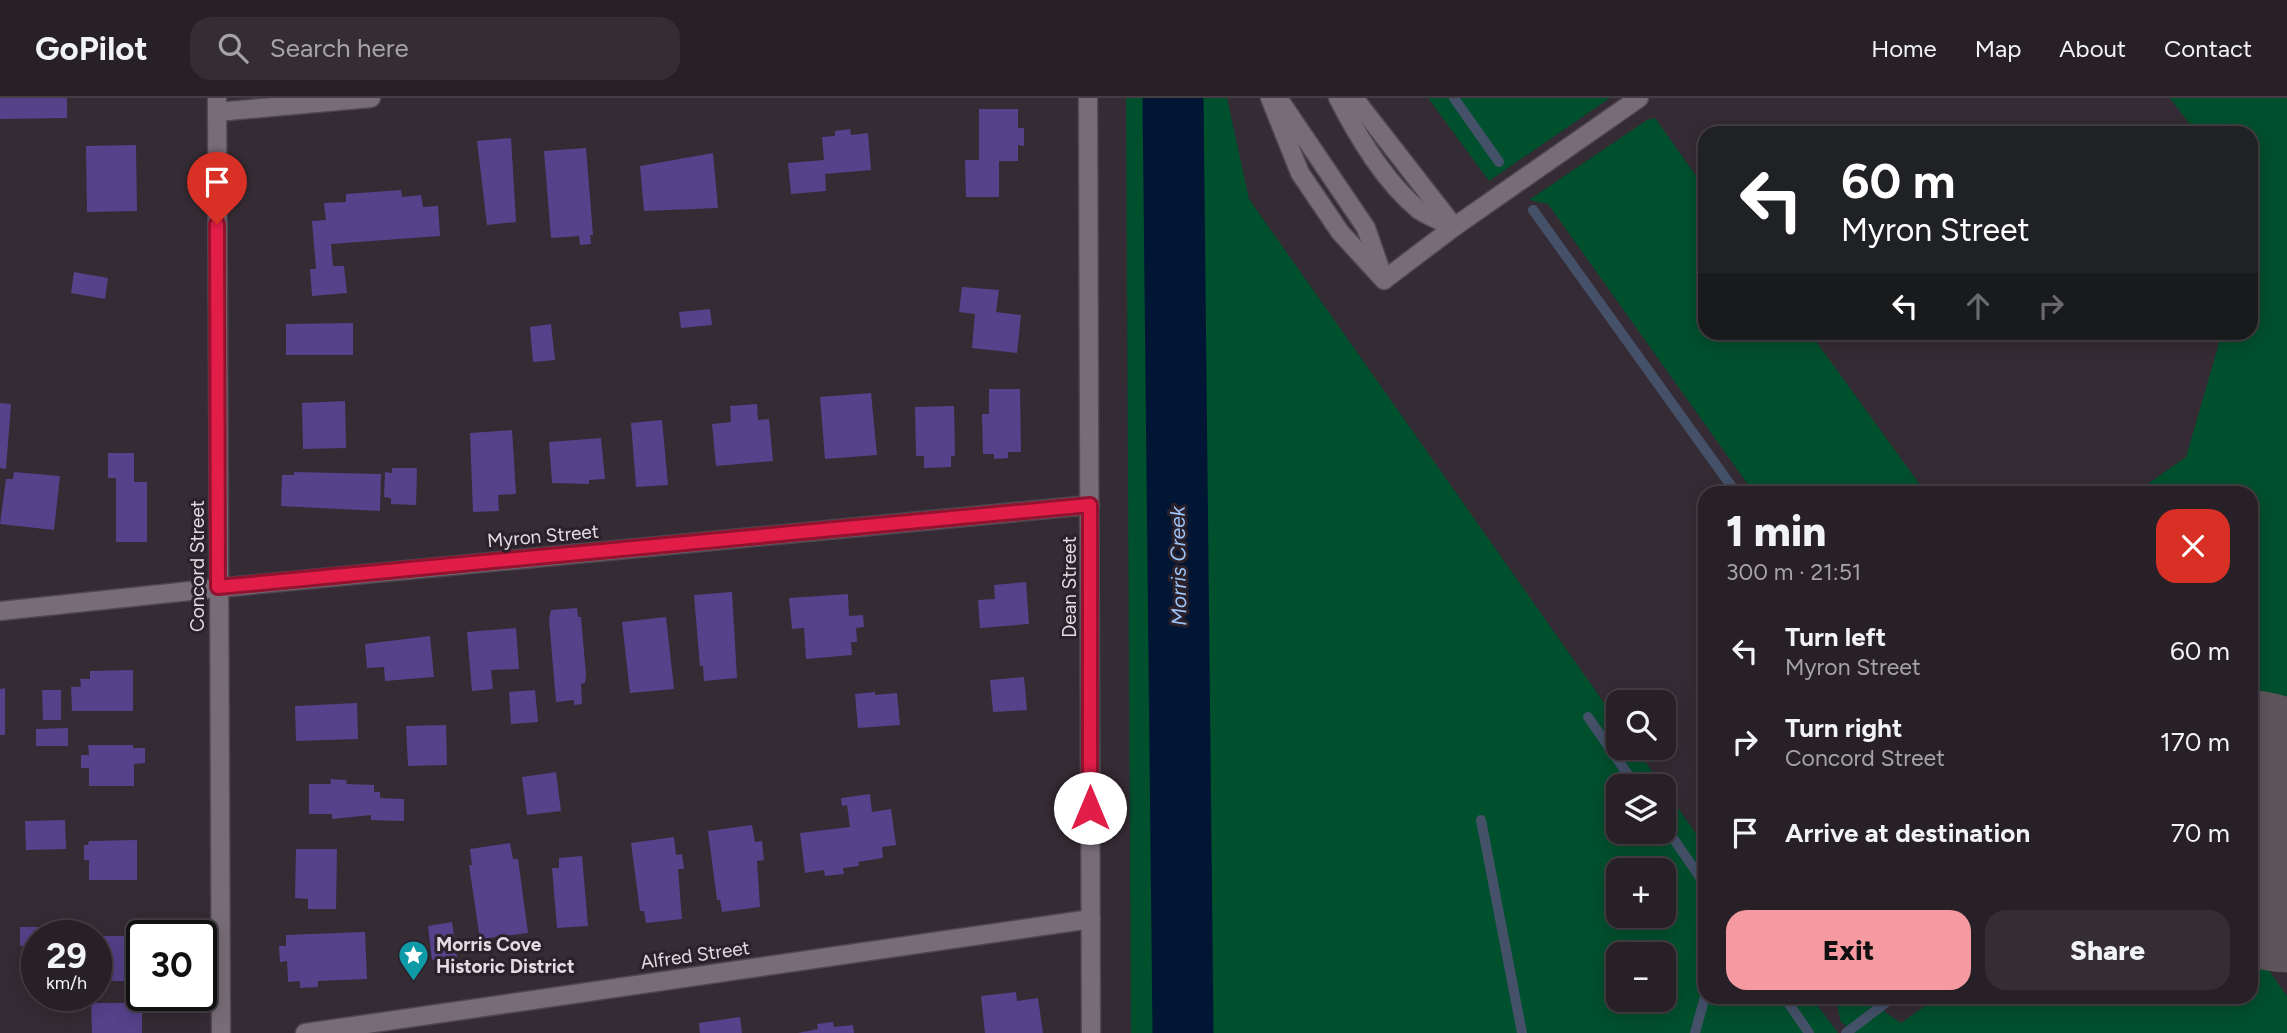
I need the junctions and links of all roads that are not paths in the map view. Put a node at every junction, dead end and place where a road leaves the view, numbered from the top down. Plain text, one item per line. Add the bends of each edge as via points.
1 (371, 98) edge
2 (1088, 98) edge
3 (1270, 98) edge
4 (1278, 98) edge
5 (1338, 98) edge
6 (1354, 98) edge
7 (1639, 98) edge
8 (217, 105) edge
9 (1454, 227) junction
10 (1384, 280) junction
11 (1090, 505) junction
12 (218, 587) junction
13 (0, 611) edge
14 (1090, 919) junction
15 (221, 1033) edge
16 (305, 1033) edge
17 (1091, 1033) edge

1 - 8 street
2 - 11 street, Dean Street
3 - 10 street via 1300,173 1340,232
4 - 10 street via 1366,228
5 - 9 street via 1354,129 1397,187 1421,211
6 - 9 street
7 - 9 street
8 - 12 street, Concord Street
9 - 10 street
11 - 12 street, Myron Street
11 - 14 street, Dean Street
12 - 13 street, Myron Street
12 - 15 street, Concord Street
14 - 16 street, Alfred Street
14 - 17 street, Dean Street

